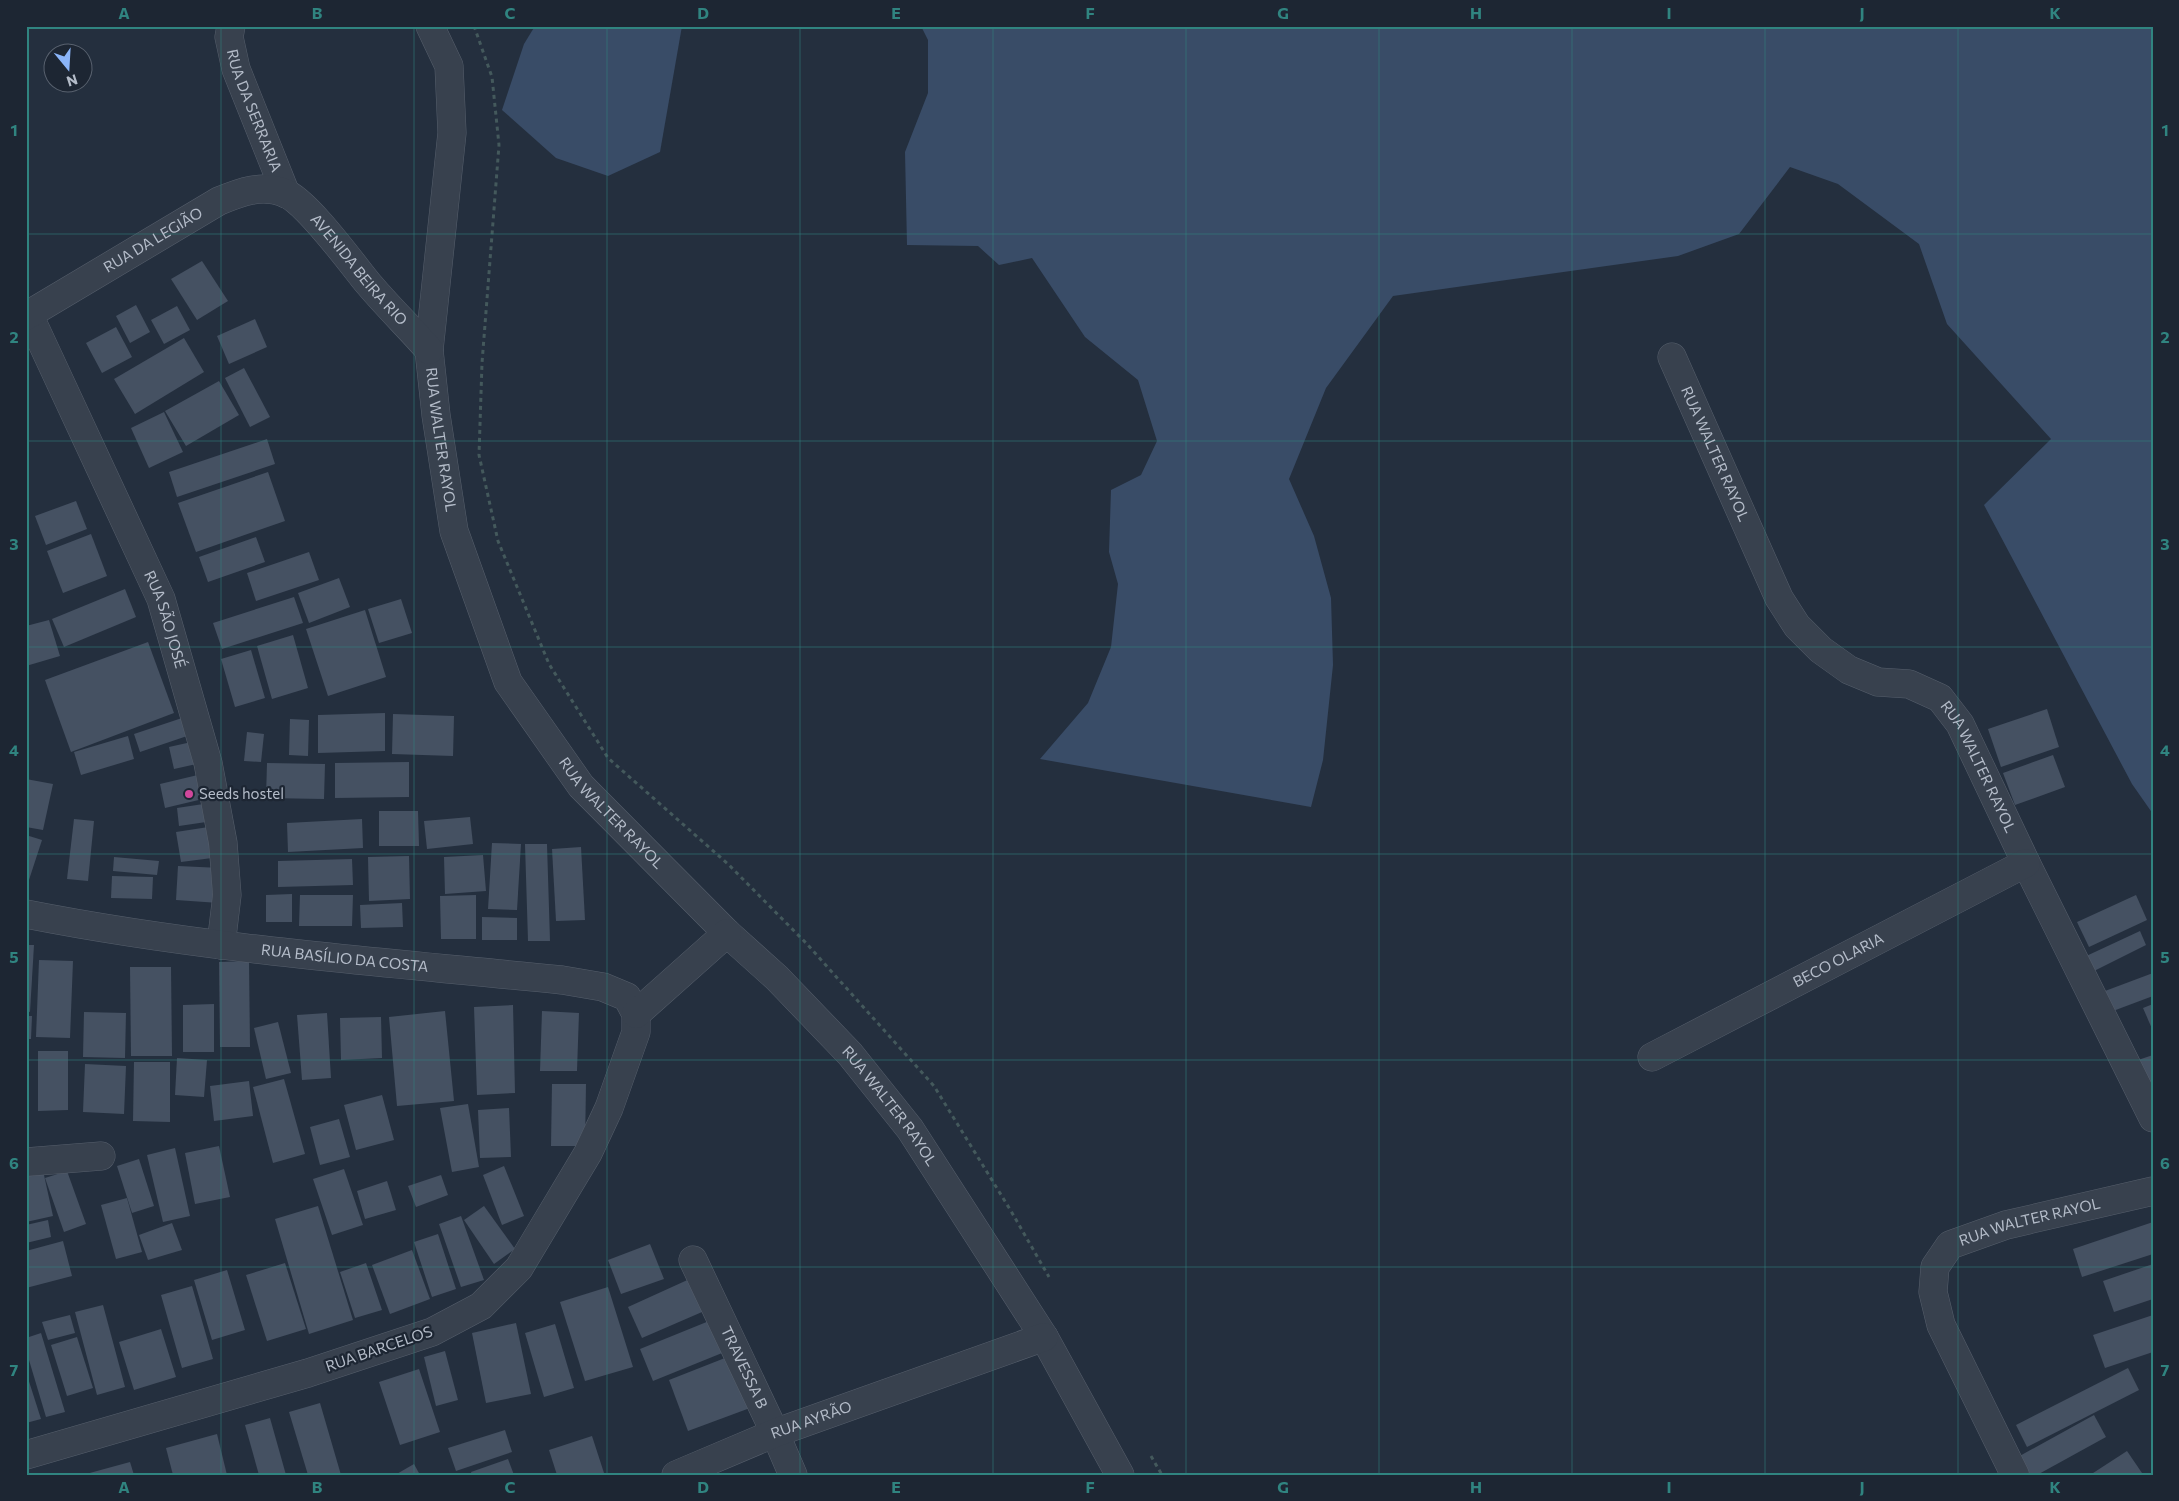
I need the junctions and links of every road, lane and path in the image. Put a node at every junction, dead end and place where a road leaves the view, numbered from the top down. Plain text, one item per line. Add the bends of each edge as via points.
1 (231, 26) edge
2 (430, 26) edge
3 (474, 26) edge
4 (286, 194) junction
5 (28, 315) edge
6 (429, 350) junction
7 (1672, 357) dead end
8 (2026, 863) junction
9 (26, 914) edge
10 (727, 933) junction
11 (222, 946) junction
12 (636, 1023) junction
13 (1652, 1057) dead end
14 (2153, 1118) edge
15 (101, 1156) dead end
16 (26, 1162) edge
17 (2153, 1191) edge
18 (693, 1260) dead end
19 (1050, 1279) dead end
20 (1044, 1337) junction
21 (775, 1433) junction
22 (1147, 1449) dead end
23 (26, 1456) edge
24 (676, 1475) edge
25 (793, 1475) edge
26 (1120, 1475) edge
27 (1162, 1475) edge
28 (2015, 1475) edge

1 - 4 street, RUA DA SERRARIA via 229,37 236,69
2 - 6 street, RUA WALTER RAYOL via 449,66 452,133
3 - 19 path via 492,78 499,145 482,362 479,455 498,542 549,664 608,758 728,864 806,943 934,1086
4 - 5 street, RUA DA LEGIÃO via 265,188 241,191 219,201
4 - 6 street, AVENIDA BEIRA RIO via 304,206
5 - 11 street, RUA SÃO JOSÉ via 161,599 208,763 223,843 227,894
6 - 10 street, RUA WALTER RAYOL via 454,531 508,682 581,786
7 - 8 street, RUA WALTER RAYOL via 1779,598 1797,626 1821,650 1849,670 1878,682 1910,684 1940,698 1960,724
8 - 13 street, BECO OLARIA
8 - 14 street, RUA WALTER RAYOL
9 - 11 street, RUA BASÍLIO DA COSTA
10 - 12 street
10 - 20 street, RUA WALTER RAYOL via 778,978 850,1054 910,1129
11 - 12 street, RUA BASÍLIO DA COSTA via 604,987 627,997
12 - 23 street, RUA BARCELOS via 610,1108 588,1153 519,1268 481,1306 415,1338
15 - 16 street
17 - 28 street, RUA WALTER RAYOL via 2006,1225 1950,1245 1935,1267 1933,1292 1941,1325
18 - 21 street, TRAVESSA B
20 - 21 street, RUA AYRÃO
20 - 26 street, RUA WALTER RAYOL
21 - 24 street, RUA AYRÃO
21 - 25 street, TRAVESSA B
22 - 27 path

